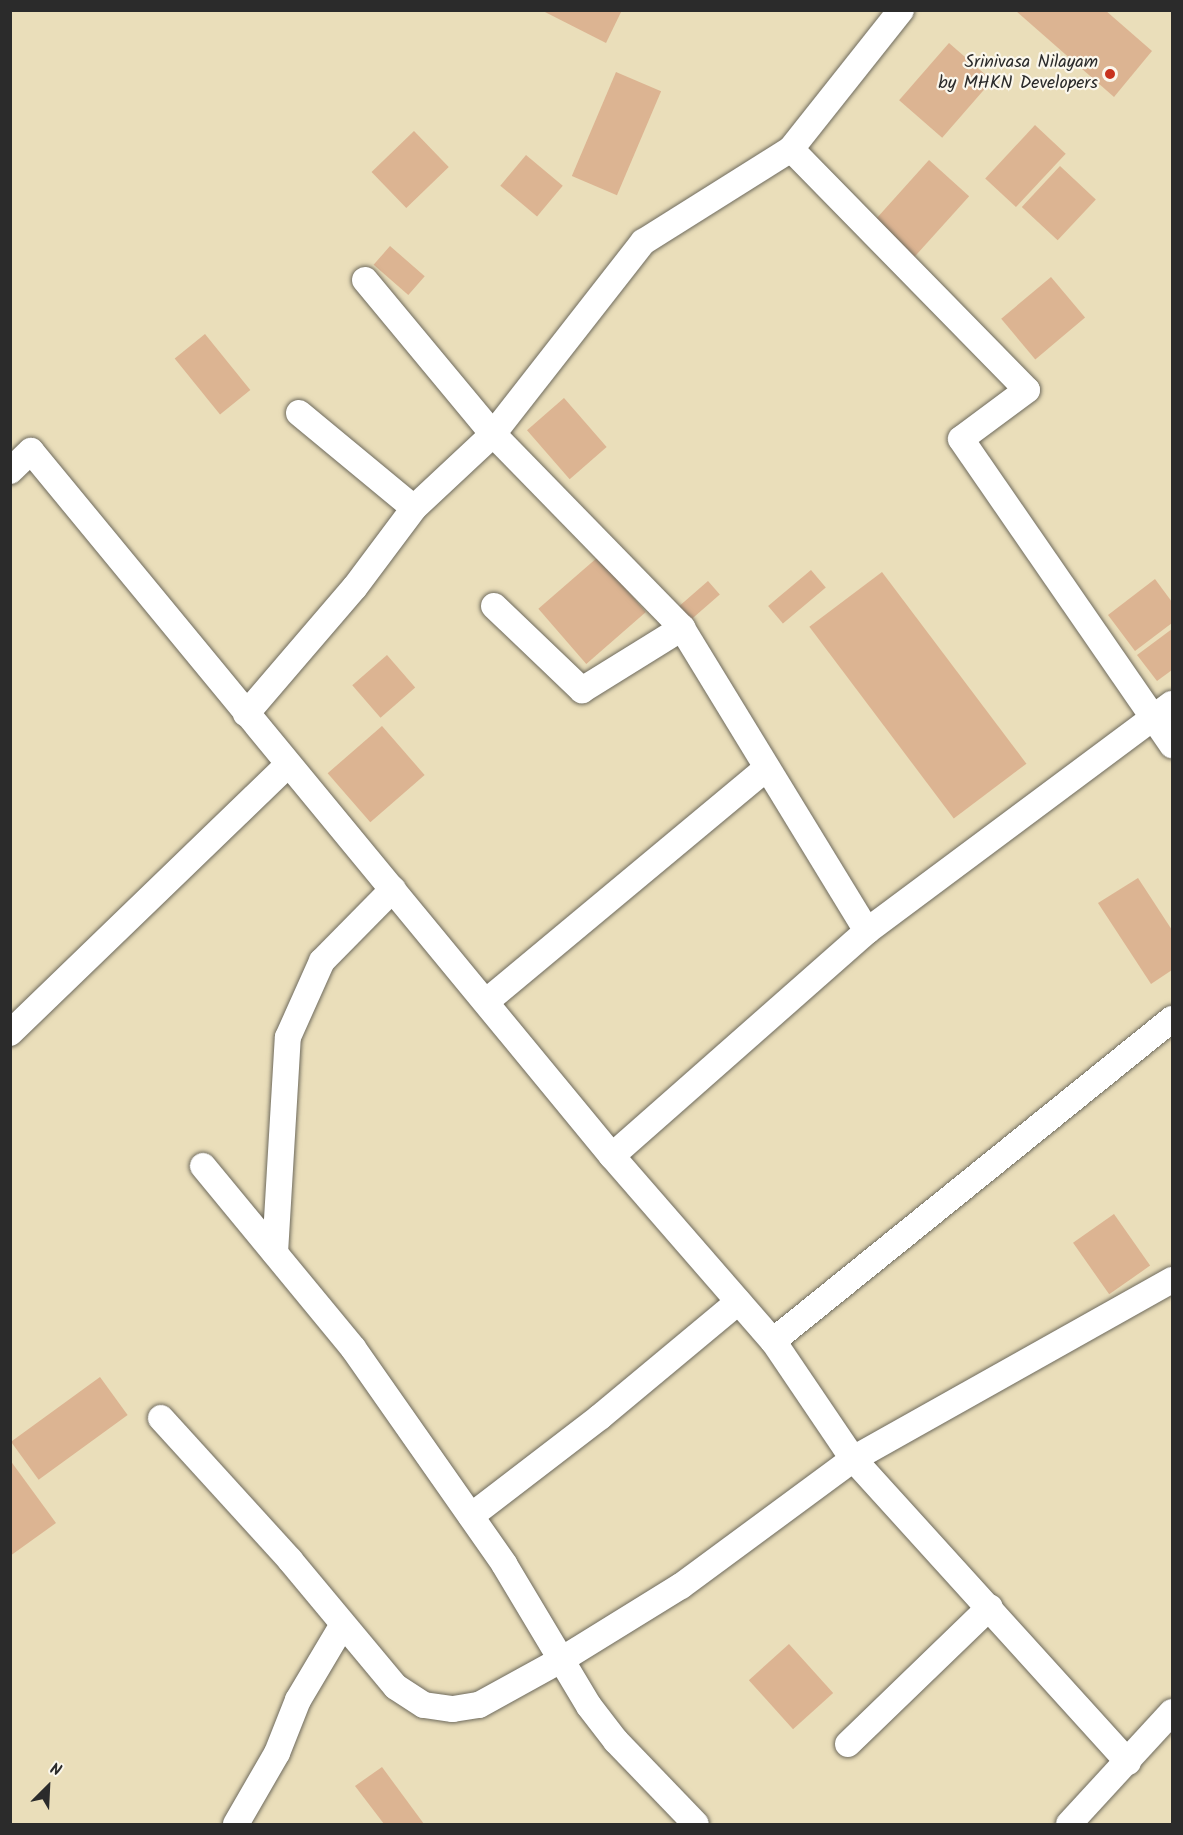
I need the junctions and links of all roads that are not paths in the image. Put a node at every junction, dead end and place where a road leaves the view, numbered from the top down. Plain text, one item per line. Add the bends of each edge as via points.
1 (901, 10) edge
2 (791, 149) junction
3 (365, 280) dead end
4 (299, 413) dead end
5 (493, 434) junction
6 (13, 465) edge
7 (414, 508) junction
8 (494, 606) dead end
9 (682, 628) junction
10 (1163, 710) edge
11 (246, 714) junction
12 (1173, 745) edge
13 (288, 765) junction
14 (767, 768) junction
15 (393, 889) junction
16 (867, 932) junction
17 (487, 1001) junction
18 (1173, 1019) edge
19 (10, 1033) edge
20 (612, 1156) junction
21 (203, 1166) dead end
22 (275, 1253) junction
23 (1173, 1280) edge
24 (738, 1302) junction
25 (772, 1341) junction
26 (161, 1418) dead end
27 (853, 1459) junction
28 (471, 1516) junction
29 (990, 1607) junction
30 (342, 1626) junction
31 (561, 1660) junction
32 (1173, 1712) edge
33 (848, 1744) dead end
34 (1128, 1762) junction
35 (1074, 1823) edge
36 (236, 1824) edge
37 (696, 1824) edge

1 - 2 street
2 - 5 street via 642,242
2 - 10 street via 1027,390 961,440
3 - 5 street
4 - 7 street
5 - 7 street
5 - 9 street
6 - 11 street via 31,451
7 - 11 street via 355,587
8 - 9 street via 582,690
9 - 14 street
10 - 12 street
10 - 16 street
11 - 13 street
13 - 15 street
13 - 19 street
14 - 16 street
14 - 17 street
15 - 17 street
15 - 22 street via 322,961 288,1037
16 - 20 street
17 - 20 street
18 - 25 street
20 - 24 street
21 - 22 street
22 - 28 street via 353,1348
23 - 27 street
24 - 25 street
24 - 28 street via 600,1418
25 - 27 street
26 - 30 street via 290,1560
27 - 29 street
27 - 31 street via 681,1586
28 - 31 street
29 - 33 street
29 - 34 street
30 - 31 street via 396,1687 424,1705 453,1709 479,1705
30 - 36 street via 297,1701 277,1753
31 - 37 street via 616,1741
32 - 34 street
34 - 35 street

